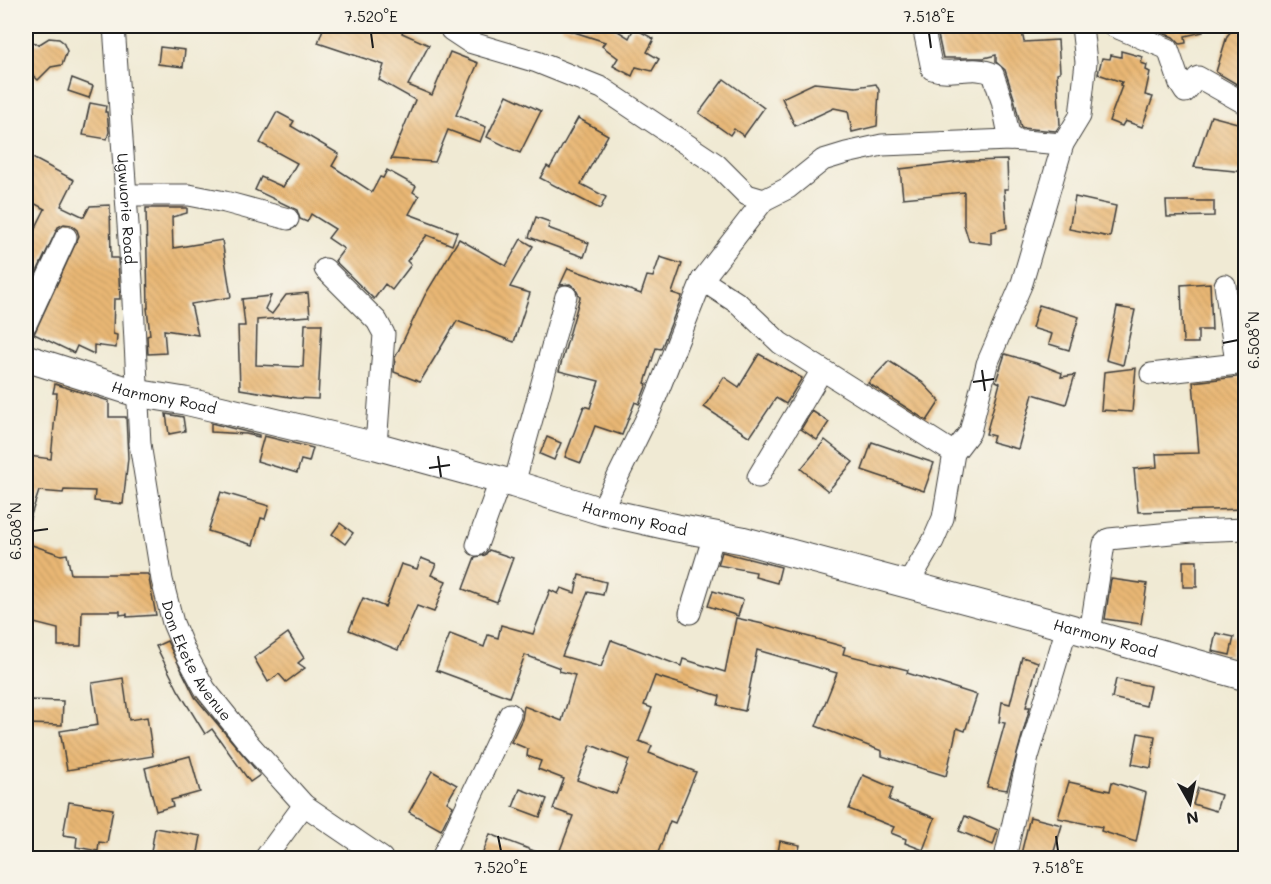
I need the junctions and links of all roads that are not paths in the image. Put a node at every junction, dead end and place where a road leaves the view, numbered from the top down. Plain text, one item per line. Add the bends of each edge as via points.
1 (114, 26) edge
2 (450, 26) edge
3 (923, 26) edge
4 (1082, 26) edge
5 (1113, 26) edge
6 (1245, 104) edge
7 (1010, 140) junction
8 (1063, 144) junction
9 (126, 195) junction
10 (764, 200) junction
11 (288, 219) dead end
12 (66, 237) dead end
13 (325, 269) dead end
14 (702, 280) junction
15 (1225, 285) dead end
16 (566, 296) dead end
17 (26, 324) edge
18 (26, 358) edge
19 (1241, 363) edge
20 (822, 370) junction
21 (1151, 374) dead end
22 (136, 393) junction
23 (375, 446) junction
24 (954, 453) junction
25 (758, 477) dead end
26 (507, 482) junction
27 (601, 511) junction
28 (1245, 529) edge
29 (714, 535) junction
30 (477, 545) dead end
31 (908, 584) junction
32 (690, 613) dead end
33 (1078, 630) junction
34 (1245, 678) edge
35 (510, 714) dead end
36 (304, 805) junction
37 (265, 858) edge
38 (382, 858) edge
39 (442, 858) edge
40 (1005, 858) edge

1 - 9 street, Ugwuorie Road
2 - 10 street via 469,42 602,88 716,164 747,195
3 - 7 street via 932,69 985,69 993,74
4 - 8 street via 1086,62 1080,116
5 - 6 street via 1168,49 1185,92 1198,77
7 - 8 street
7 - 10 street via 882,145 846,153 823,160 788,188
8 - 24 street via 1022,283 987,364 970,432
9 - 11 street via 189,195
9 - 22 street, Ugwuorie Road
10 - 14 street
12 - 17 street
13 - 23 street via 377,321 384,334
14 - 20 street via 739,304 780,343
14 - 27 street via 651,409
15 - 19 street
16 - 26 street
18 - 22 main road, Harmony Road
19 - 21 street
20 - 24 street
20 - 25 street
22 - 23 main road, Harmony Road
22 - 36 street, Dom Ekete Avenue via 160,569 179,639 205,689
23 - 26 main road, Harmony Road
24 - 31 street via 943,518
26 - 27 main road, Harmony Road
26 - 30 street
27 - 29 main road, Harmony Road
28 - 33 street via 1109,540 1104,544
29 - 31 main road, Harmony Road
29 - 32 street
31 - 33 main road, Harmony Road
33 - 34 main road, Harmony Road
33 - 40 street via 1028,757
35 - 39 street
36 - 37 street
36 - 38 street, Dom Ekete Avenue

